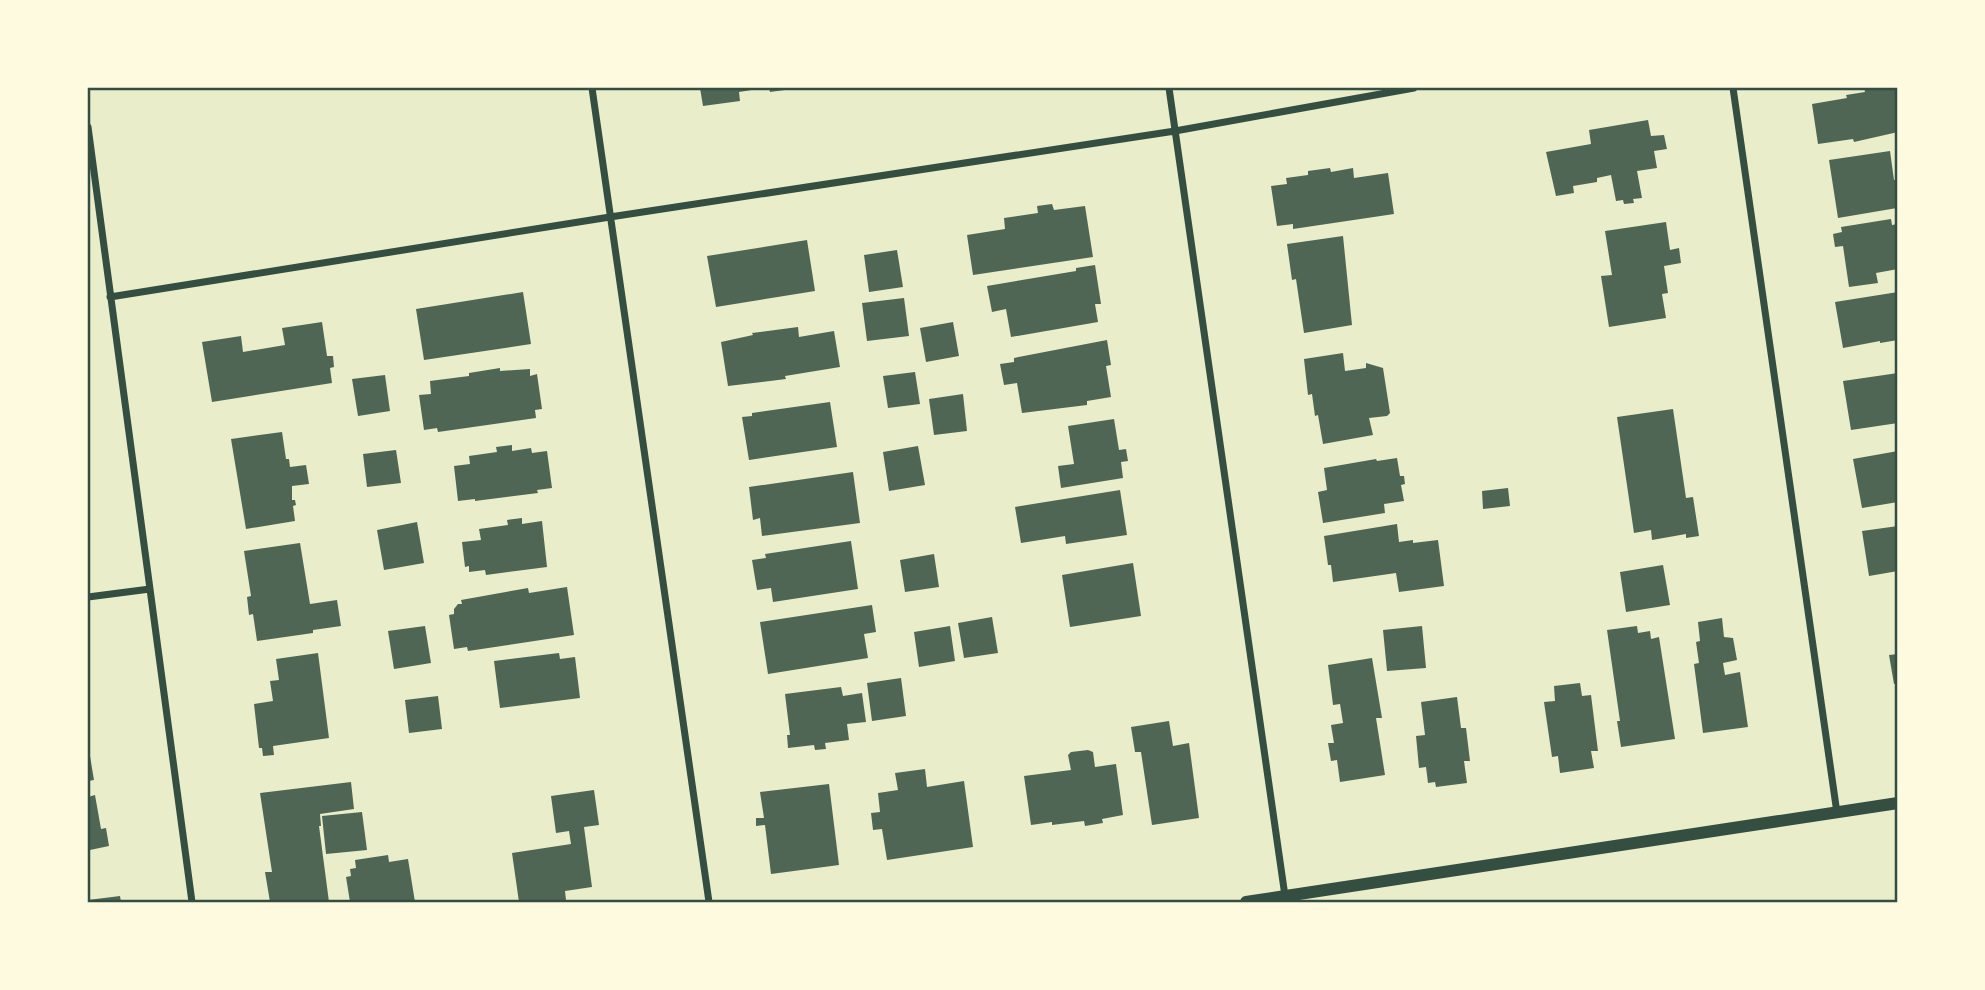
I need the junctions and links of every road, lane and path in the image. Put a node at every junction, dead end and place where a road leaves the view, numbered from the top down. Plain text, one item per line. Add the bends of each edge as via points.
1 (592, 88) edge
2 (1169, 88) edge
3 (1414, 88) edge
4 (1733, 88) edge
5 (88, 127) edge
6 (1175, 131) junction
7 (610, 217) junction
8 (110, 297) junction
9 (150, 589) junction
10 (88, 597) edge
11 (1898, 803) edge
12 (1837, 813) junction
13 (1285, 896) junction
14 (192, 902) edge
15 (709, 902) edge
16 (1245, 902) edge

1 - 7 street
2 - 6 street
3 - 6 street
4 - 12 street
5 - 8 street
6 - 7 street
6 - 13 street
7 - 8 street
7 - 15 street
8 - 9 street
9 - 10 street
9 - 14 street
11 - 12 street
12 - 13 street
13 - 16 street

